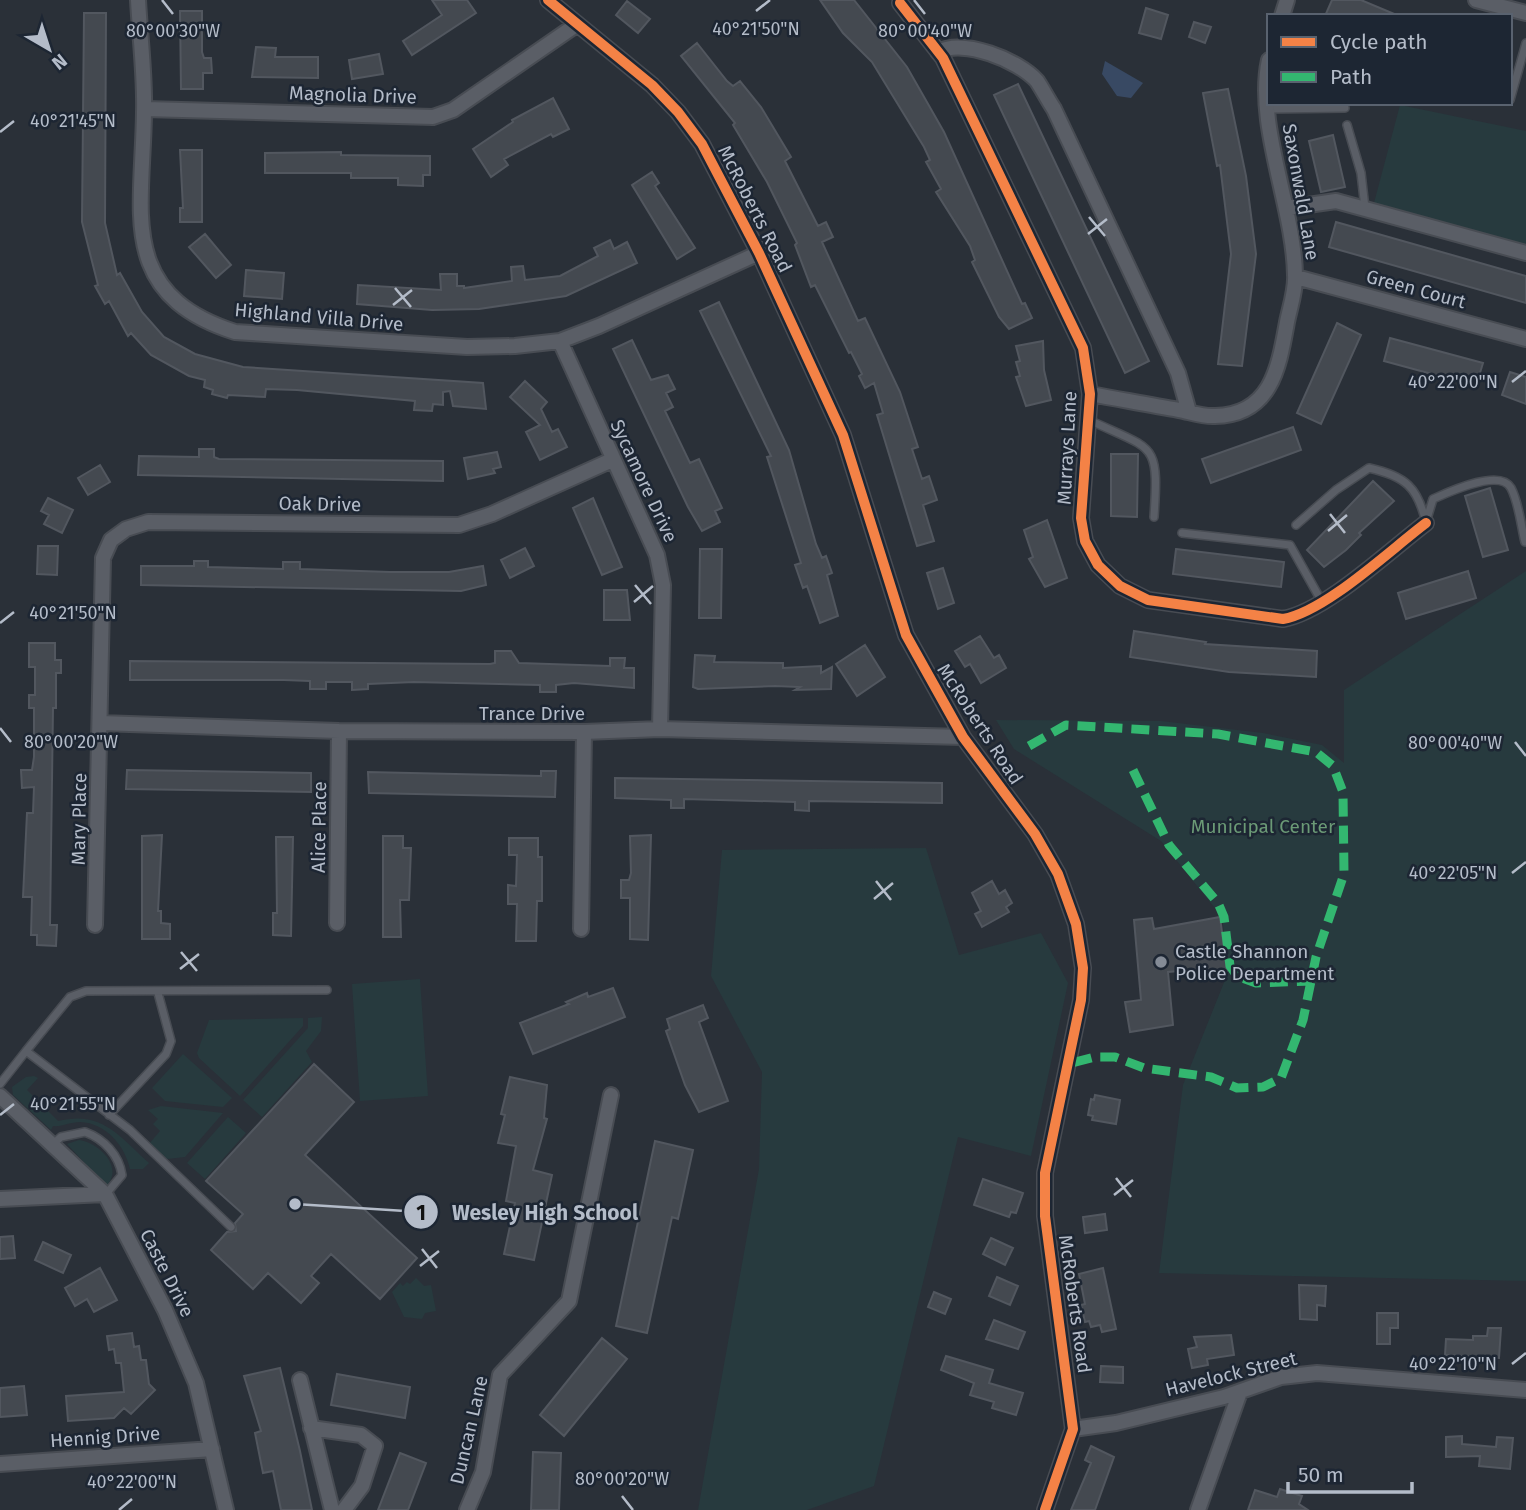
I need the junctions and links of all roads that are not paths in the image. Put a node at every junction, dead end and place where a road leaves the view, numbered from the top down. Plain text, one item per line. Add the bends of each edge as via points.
1 (138, 0) edge
2 (548, 0) edge
3 (1476, 0) edge
4 (898, 2) edge
5 (1526, 13) edge
6 (576, 25) junction
7 (1526, 43) edge
8 (938, 52) junction
9 (1267, 69) edge
10 (1512, 93) edge
11 (1345, 108) dead end
12 (145, 109) junction
13 (1266, 109) junction
14 (1347, 125) dead end
15 (1287, 208) junction
16 (1365, 209) junction
17 (759, 253) junction
18 (1526, 253) edge
19 (1296, 277) junction
20 (1526, 339) edge
21 (559, 341) junction
22 (1090, 394) junction
23 (1189, 412) junction
24 (1088, 419) junction
25 (612, 460) junction
26 (1154, 517) dead end
27 (1426, 523) junction
28 (1296, 525) dead end
29 (1182, 534) dead end
30 (1525, 542) edge
31 (1322, 603) junction
32 (100, 630) joint
33 (100, 723) junction
34 (660, 729) junction
35 (339, 731) junction
36 (584, 732) junction
37 (963, 737) junction
38 (337, 923) dead end
39 (95, 925) dead end
40 (581, 929) dead end
41 (327, 990) dead end
42 (158, 993) junction
43 (26, 1051) junction
44 (0, 1084) edge
45 (611, 1095) dead end
46 (0, 1096) edge
47 (109, 1115) junction
48 (52, 1145) junction
49 (105, 1194) junction
50 (0, 1199) edge
51 (231, 1227) dead end
52 (300, 1380) dead end
53 (1526, 1390) edge
54 (1240, 1392) junction
55 (311, 1428) junction
56 (1073, 1429) junction
57 (212, 1449) junction
58 (0, 1464) edge
59 (226, 1510) edge
60 (331, 1510) edge
61 (344, 1510) edge
62 (467, 1510) edge
63 (1045, 1510) edge
64 (1198, 1510) edge

1 - 12 street, Highland Villa Drive
2 - 6 street, McRoberts Road
3 - 5 street
4 - 8 street, Murrays Lane
6 - 12 street, Magnolia Drive via 453,110 433,117
6 - 17 street, McRoberts Road via 652,85 678,112 702,144
7 - 10 lane
8 - 22 street, Murrays Lane via 1083,348
8 - 23 street via 949,46 969,46 1023,69 1037,81 1178,373
9 - 13 street, Saxonwald Lane
11 - 13 lane
12 - 21 street, Highland Villa Drive via 144,248 154,275 169,296 194,315 235,332 467,347
13 - 15 street, Saxonwald Lane
14 - 16 lane via 1361,173
15 - 16 street via 1336,201
15 - 19 street, Saxonwald Lane
16 - 18 street
17 - 21 street, Highland Villa Drive
17 - 37 street, McRoberts Road via 843,435 906,635
19 - 20 street, Green Court
19 - 23 street, Saxonwald Lane via 1272,385 1236,413
21 - 25 street, Sycamore Drive
22 - 23 street, Saxonwald Lane
22 - 24 street, Murrays Lane
24 - 26 lane via 1153,454 1157,470
24 - 31 street, Murrays Lane via 1081,518 1085,541 1098,565 1120,586 1148,600 1283,620 1301,616
25 - 32 street, Oak Drive via 458,525 148,522 126,529 111,540 103,558
25 - 34 street, Sycamore Drive via 657,555 663,585
27 - 28 lane via 1420,497 1408,484 1388,472 1369,468
27 - 30 lane via 1433,499 1491,480 1503,481 1510,486
27 - 31 street, Murrays Lane
29 - 31 lane via 1290,545
32 - 33 street, Mary Place
33 - 35 street, Trance Drive
33 - 39 street, Mary Place
34 - 36 street, Trance Drive
34 - 37 street, Trance Drive
35 - 36 street, Trance Drive
35 - 38 street, Alice Place
36 - 40 street
37 - 56 street, McRoberts Road via 1035,834 1058,874 1076,924 1083,968 1081,1000 1045,1172 1052,1283
41 - 42 lane
42 - 43 lane via 86,991 70,997
42 - 47 lane via 171,1041 166,1054
43 - 44 lane
43 - 47 lane
45 - 62 street, Duncan Lane via 569,1301 500,1375 483,1472
46 - 48 street, Caste Drive
47 - 51 lane
48 - 49 street, Caste Drive
48 - 49 lane via 61,1136 85,1132 104,1143 121,1166 122,1175
49 - 50 street
49 - 57 street, Caste Drive via 191,1371
52 - 55 street
53 - 54 street, Havelock Street via 1317,1373 1282,1377
54 - 56 street, Havelock Street
54 - 64 street
55 - 60 street
55 - 61 street via 361,1434 375,1446 362,1486
56 - 63 street, McRoberts Road
57 - 58 street, Hennig Drive
57 - 59 street, Caste Drive

